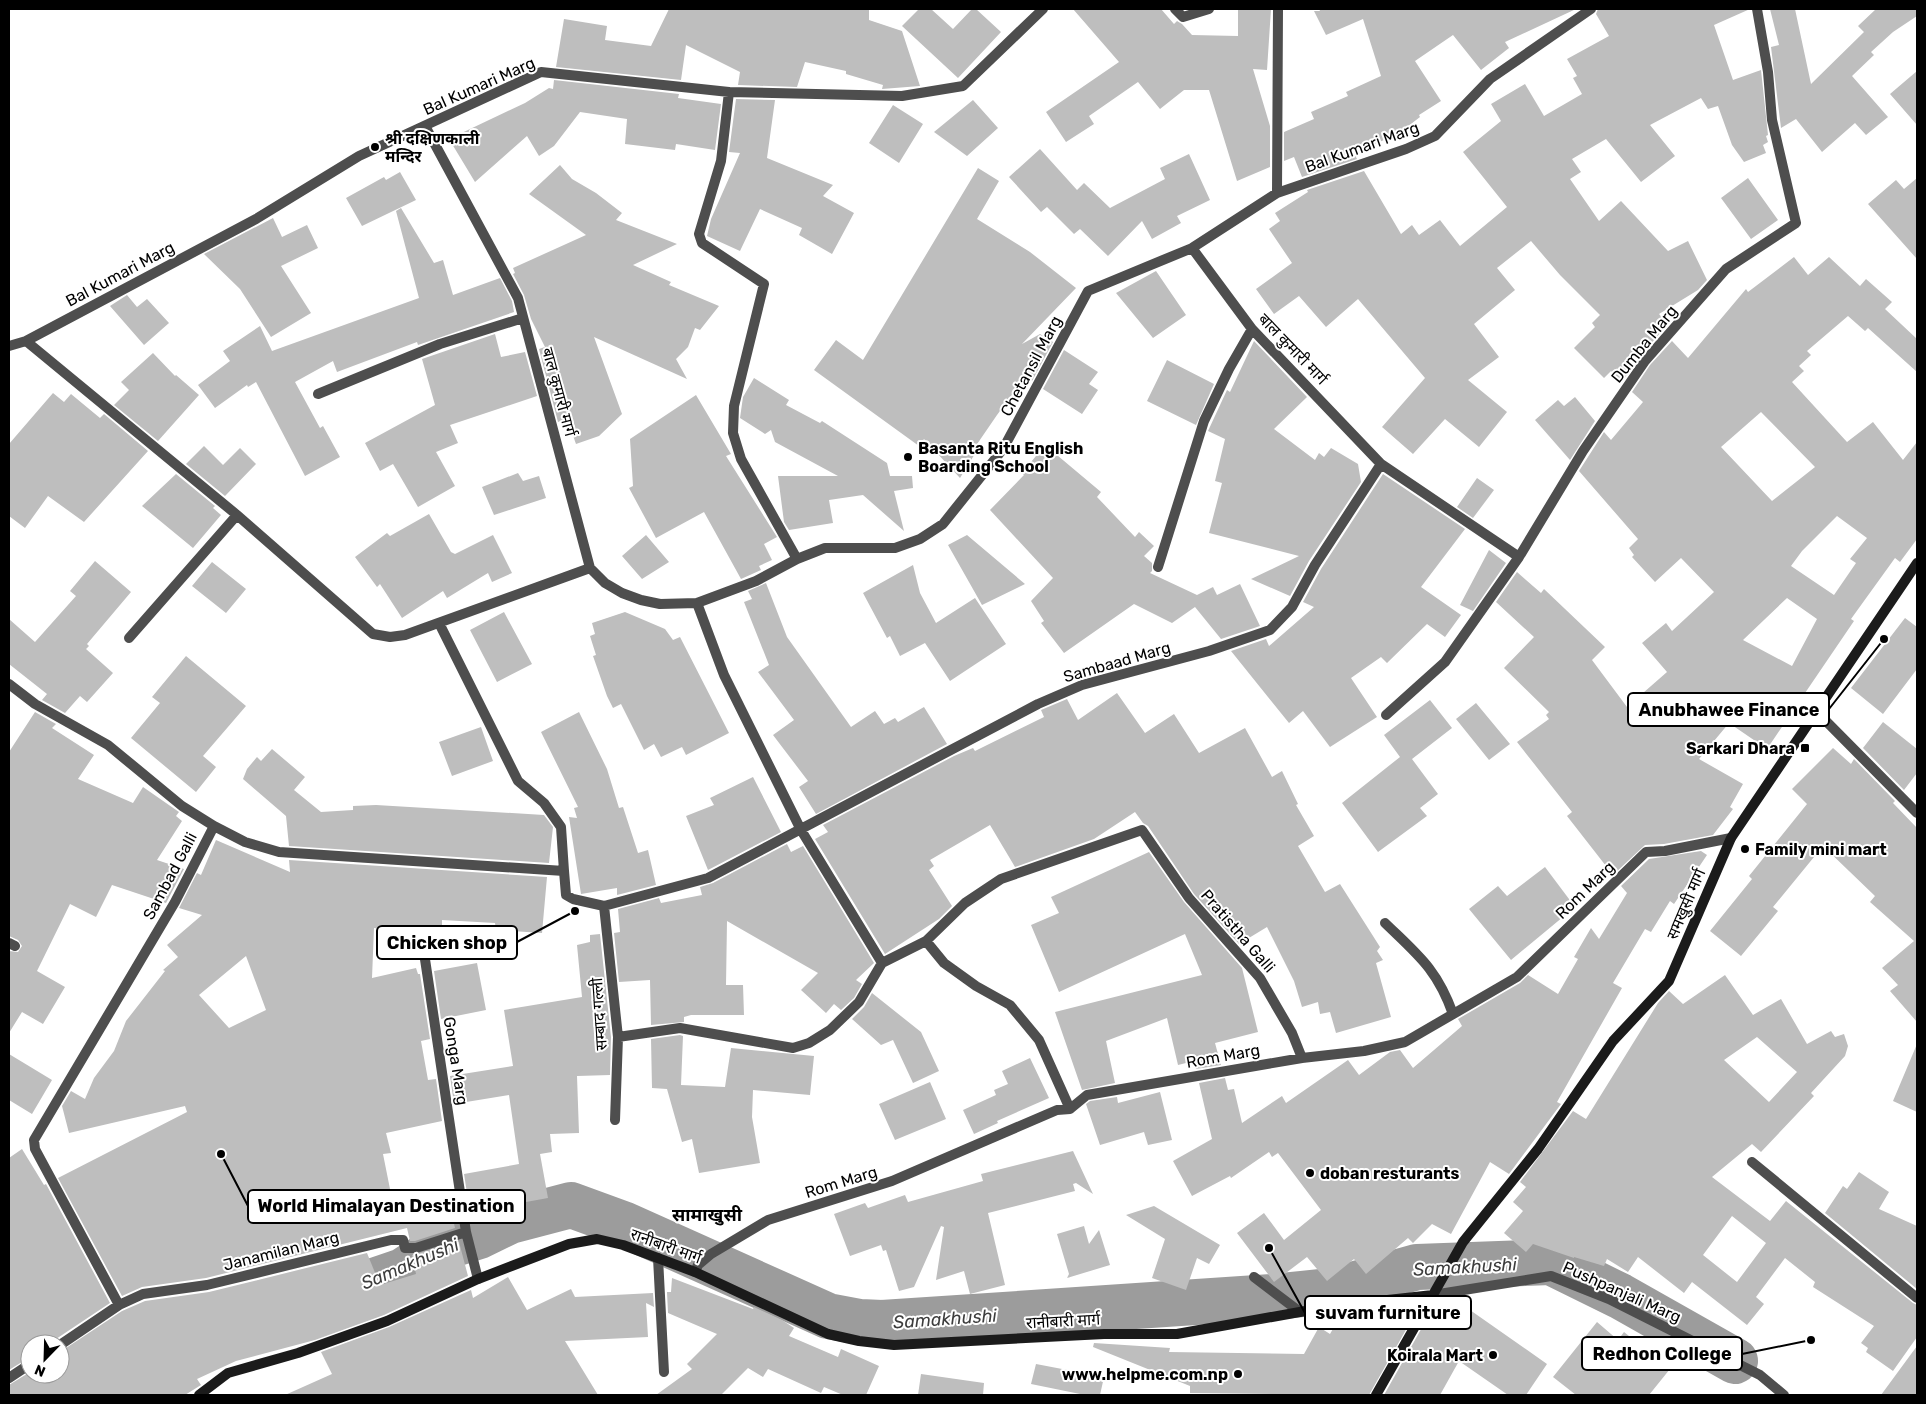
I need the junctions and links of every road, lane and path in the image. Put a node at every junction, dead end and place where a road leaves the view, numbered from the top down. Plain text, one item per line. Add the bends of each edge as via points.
1 (1043, 9) edge
2 (1175, 9) edge
3 (1208, 9) edge
4 (1278, 9) edge
5 (1591, 9) edge
6 (1757, 9) edge
7 (729, 92) junction
8 (425, 126) junction
9 (1277, 193) junction
10 (1192, 248) junction
11 (523, 318) junction
12 (1252, 329) junction
13 (26, 341) junction
14 (9, 346) edge
15 (318, 394) dead end
16 (1381, 464) junction
17 (237, 514) junction
18 (1519, 557) junction
19 (797, 559) junction
20 (1917, 563) edge
21 (1158, 567) dead end
22 (590, 568) junction
23 (698, 603) junction
24 (439, 623) junction
25 (129, 638) dead end
26 (9, 684) edge
27 (1816, 711) junction
28 (1386, 715) dead end
29 (1917, 814) edge
30 (214, 826) junction
31 (801, 830) junction
32 (1731, 838) junction
33 (564, 871) junction
34 (604, 906) junction
35 (1385, 923) dead end
36 (926, 941) junction
37 (423, 946) dead end
38 (882, 962) junction
39 (1453, 1014) junction
40 (618, 1037) junction
41 (1302, 1058) junction
42 (1070, 1110) junction
43 (615, 1120) dead end
44 (1752, 1162) dead end
45 (466, 1232) junction
46 (658, 1258) junction
47 (696, 1268) junction
48 (1254, 1277) dead end
49 (478, 1279) junction
50 (1432, 1295) junction
51 (1917, 1298) edge
52 (119, 1306) junction
53 (1300, 1312) junction
54 (70, 1338) edge
55 (20, 1371) edge
56 (664, 1372) dead end
57 (9, 1378) edge
58 (199, 1395) edge
59 (1376, 1395) edge
60 (1784, 1395) edge

1 - 7 street, Bal Kumari Marg via 963,86 902,96
2 - 3 street via 1183,17
4 - 9 street
5 - 9 street, Bal Kumari Marg via 1490,80 1435,136
6 - 18 street, Dumba Marg via 1772,120 1796,223 1726,269 1645,361 1583,451
7 - 8 street, Bal Kumari Marg via 541,72
7 - 19 street via 721,161 699,238 764,284 734,406 732,433 741,459
8 - 11 street, बाल कुमारी मार्ग via 518,298
8 - 13 street, Bal Kumari Marg via 359,156 256,219
9 - 10 street, Bal Kumari Marg
10 - 12 street, बाल कुमारी मार्ग
10 - 19 street, Chetansil Marg via 1088,292 1003,448 943,524 920,539 894,548 825,548
11 - 15 street via 440,344
11 - 22 street, बाल कुमारी मार्ग
12 - 16 street, बाल कुमारी मार्ग
12 - 21 street via 1204,421
13 - 14 street, Bal Kumari Marg
13 - 17 street
16 - 18 street
16 - 31 street, Sambaad Marg via 1315,565 1292,607 1270,630 1209,651 1082,685 1038,704
17 - 24 street via 373,634 405,635
17 - 25 street
18 - 28 street via 1445,662
19 - 23 street, Chetansil Marg via 756,581
20 - 27 street, समखुसी मार्ग
22 - 23 street via 605,583 641,600 660,604
22 - 24 street
23 - 31 street via 724,675
24 - 33 street via 518,781 544,803 561,827
26 - 30 street via 35,704 108,745 182,806
27 - 29 street
27 - 32 street, समखुसी मार्ग
30 - 33 street, Sambad Galli via 245,842 279,852
30 - 52 street, Sambad Galli via 175,902 34,1140
31 - 34 street, Sambaad Marg via 708,878
31 - 38 street
32 - 39 street, Rom Marg via 1646,852 1517,977
32 - 50 street, समखुसी मार्ग via 1669,981 1613,1041 1538,1148 1463,1242
33 - 34 street via 566,895
34 - 40 street, सम्बाद गल्ली
35 - 39 street via 1431,968 1445,991
36 - 38 street
36 - 41 street, Pratistha Galli via 965,903 1001,879 1142,830 1189,898 1260,978 1292,1033
36 - 42 street via 944,963 1010,1005 1039,1040
37 - 45 street, Gonga Marg
38 - 40 street via 859,1002 835,1025 809,1043 793,1048 680,1028
39 - 41 street, Rom Marg via 1405,1042 1364,1051
40 - 43 street, सम्बाद गल्ली
41 - 42 street, Rom Marg via 1087,1095
42 - 47 street, Rom Marg via 1057,1110 892,1181 768,1220 711,1254
44 - 51 street
45 - 49 street
45 - 52 street, Janamilan Marg via 416,1248 405,1248 403,1240 391,1240 207,1285 143,1294
46 - 47 street, रानीबारी मार्ग
46 - 49 street, रानीबारी मार्ग via 597,1239 569,1244
46 - 56 street
47 - 53 street, रानीबारी मार्ग via 828,1334 894,1345 1104,1334 1177,1334
48 - 53 street
49 - 58 street, रानीबारी मार्ग via 387,1321 298,1353 228,1373
50 - 53 street, रानीबारी मार्ग
50 - 59 street, समखुसी मार्ग
50 - 60 street, Pushpanjali Marg via 1551,1276 1609,1299 1760,1375
52 - 54 street, Janamilan Marg
55 - 57 street

